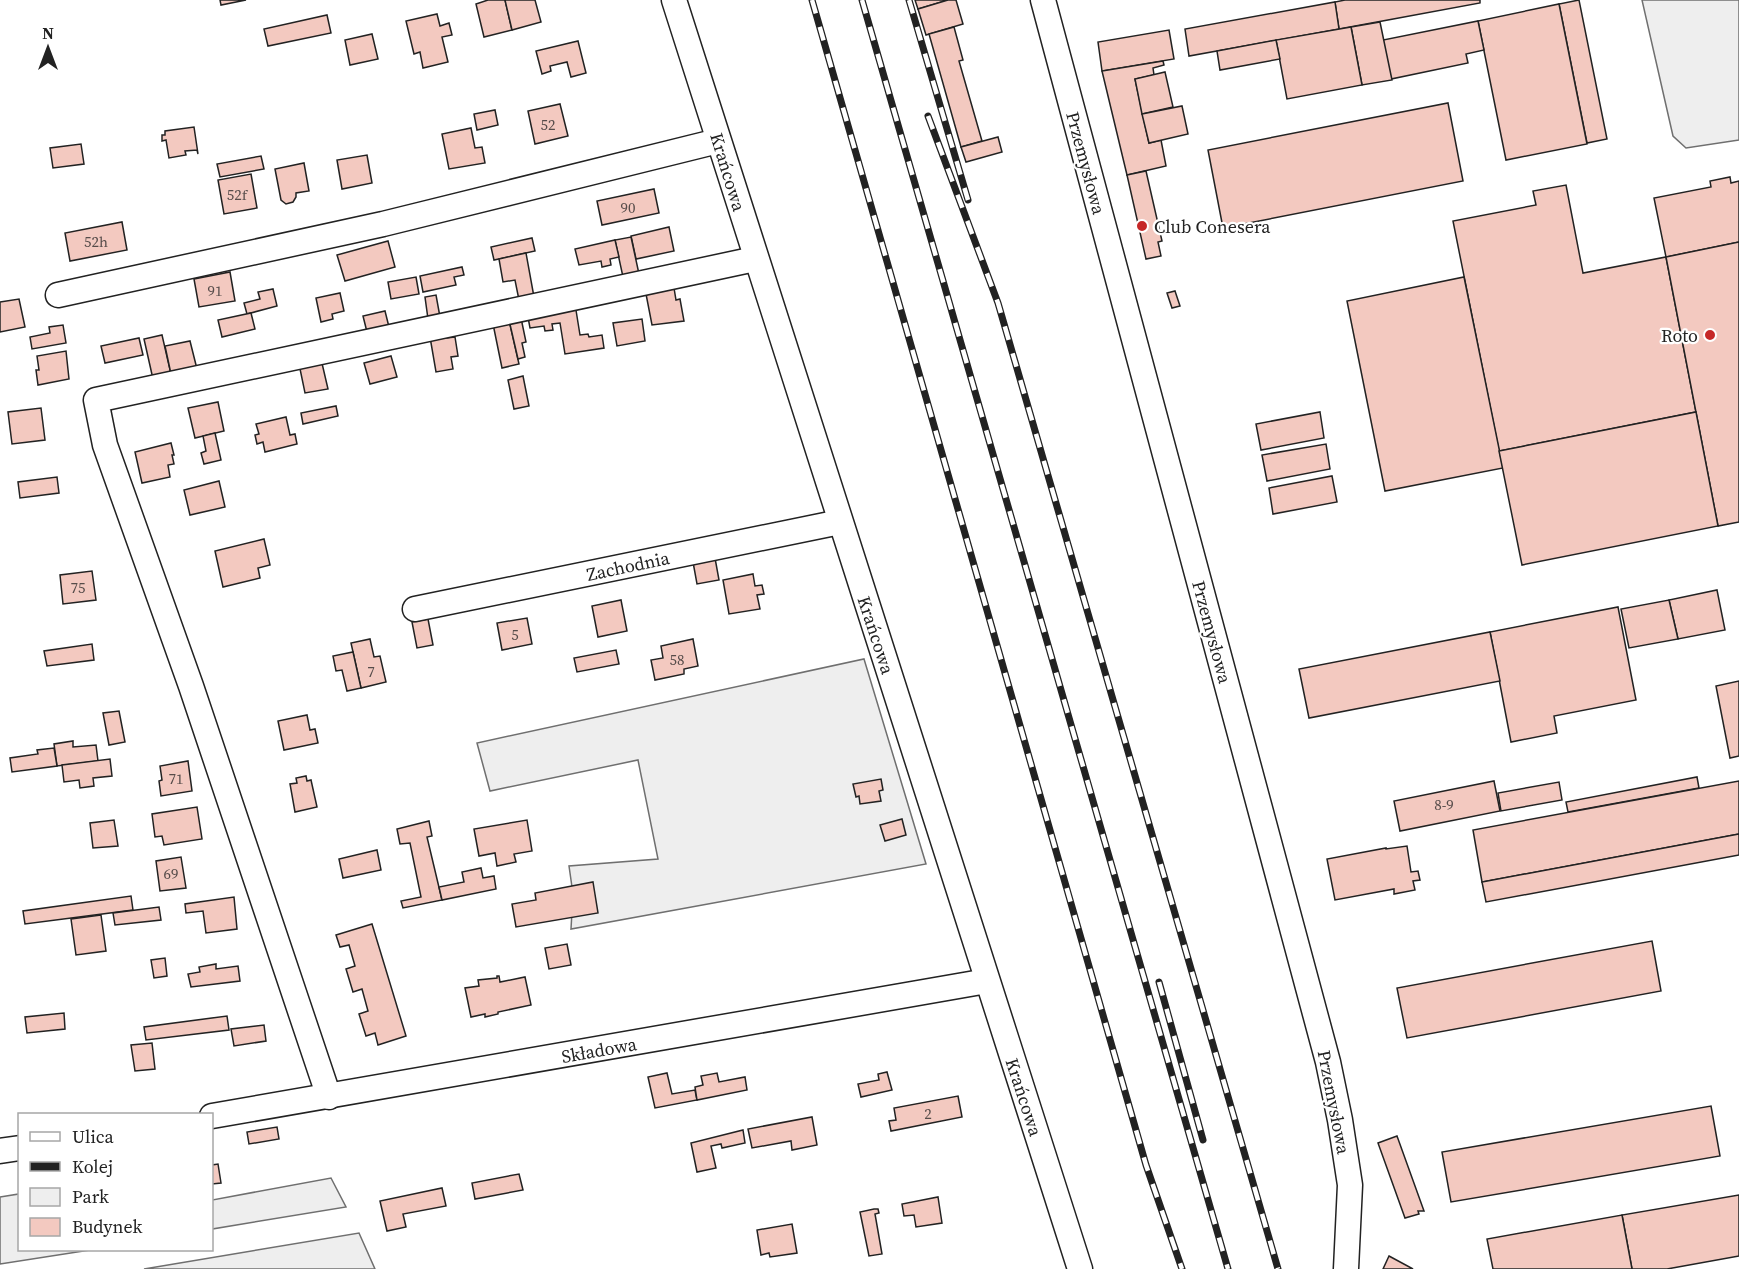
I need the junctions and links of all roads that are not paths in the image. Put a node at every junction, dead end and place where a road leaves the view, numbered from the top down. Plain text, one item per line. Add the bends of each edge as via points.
1 (674, 0) edge
2 (1043, 0) edge
3 (718, 141) junction
4 (755, 259) junction
5 (58, 295) dead end
6 (840, 522) junction
7 (415, 609) dead end
8 (987, 981) junction
9 (330, 1097) junction
10 (213, 1116) edge
11 (18, 1148) edge
12 (0, 1151) edge
13 (1080, 1269) edge
14 (1346, 1269) edge

1 - 3 street, Krańcowa
2 - 14 street, Przemysłowa via 1328,1062 1350,1185
3 - 4 street, Krańcowa
3 - 5 street via 383,224
4 - 6 street, Krańcowa
4 - 9 street via 96,400 105,445
6 - 7 street, Zachodnia
6 - 8 street, Krańcowa
8 - 9 street, Składowa
8 - 13 street, Krańcowa
9 - 10 street, Składowa
11 - 12 street

